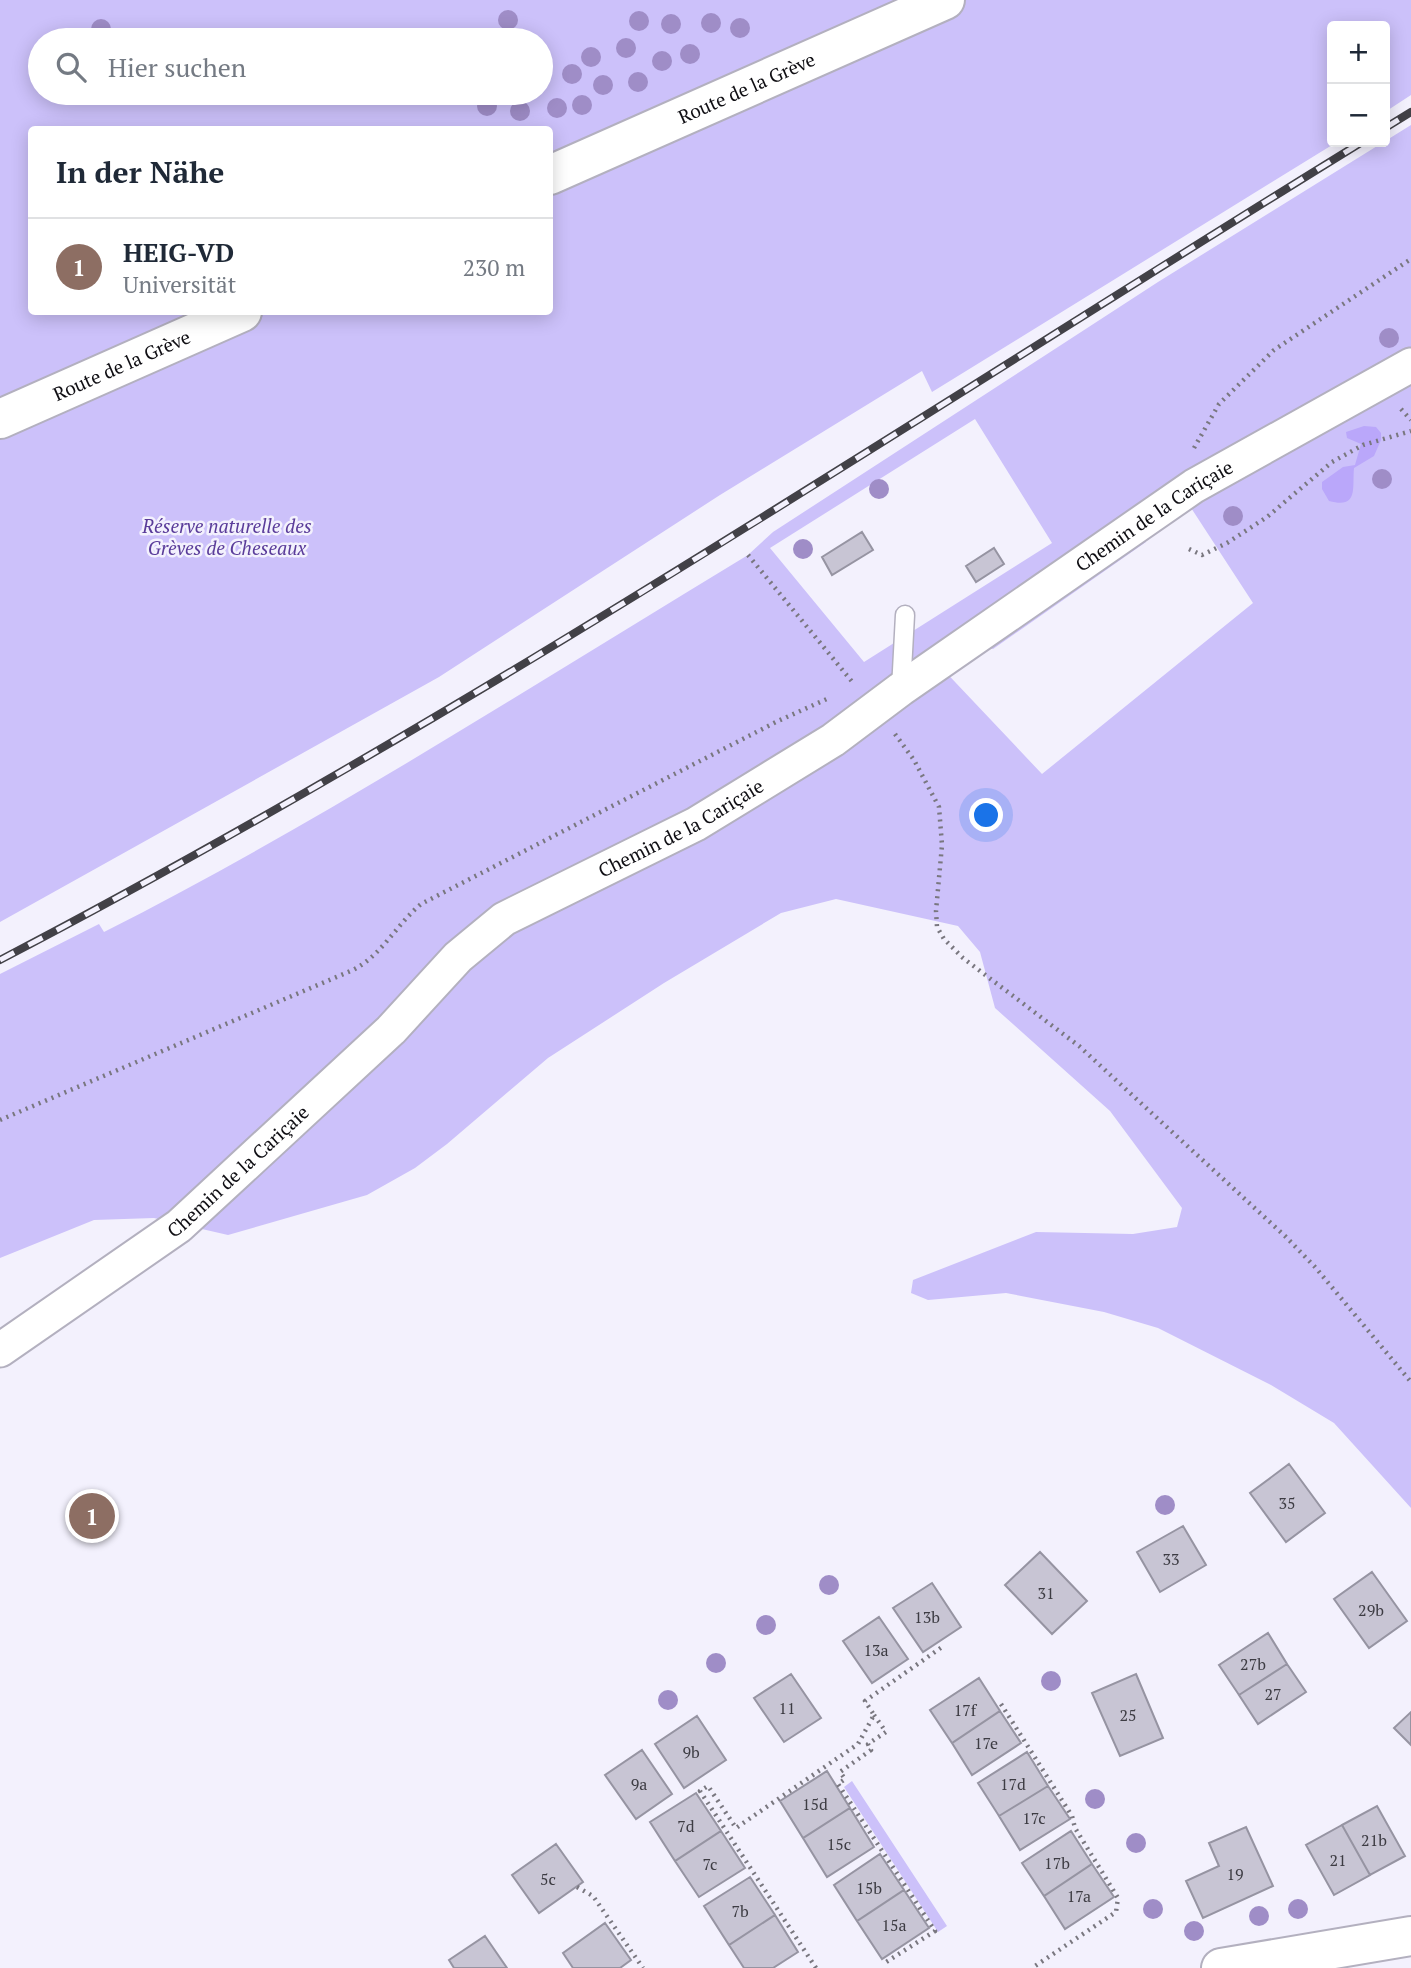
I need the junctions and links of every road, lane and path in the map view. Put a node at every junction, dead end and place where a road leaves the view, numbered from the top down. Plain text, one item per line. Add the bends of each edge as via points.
1 (945, 0) edge
2 (553, 174) edge
3 (1411, 259) edge
4 (235, 315) edge
5 (1411, 365) edge
6 (0, 419) edge
7 (1411, 431) edge
8 (1194, 486) junction
9 (1189, 549) dead end
10 (748, 555) dead end
11 (905, 615) dead end
12 (901, 689) junction
13 (875, 709) junction
14 (0, 1120) edge
15 (0, 1350) edge
16 (1411, 1382) edge
17 (942, 1647) dead end
18 (1001, 1704) dead end
19 (874, 1715) junction
20 (577, 1887) dead end
21 (1411, 1936) edge
22 (883, 1964) dead end
23 (643, 1968) edge
24 (816, 1968) edge
25 (1032, 1968) edge
26 (1221, 1968) edge

1 - 2 main road, Route de la Grève
3 - 8 path via 1274,350 1219,404 1194,445
4 - 6 main road, Route de la Grève
5 - 8 street, Chemin de la Cariçaie
7 - 9 path via 1363,445 1332,462 1290,500 1227,544 1202,555
8 - 12 street, Chemin de la Cariçaie
10 - 13 path
11 - 12 lane
12 - 13 street, Chemin de la Cariçaie
13 - 14 path via 848,690 778,721 421,904 403,919 371,961
13 - 15 street, Chemin de la Cariçaie via 696,824 504,919 458,957 391,1030 179,1226
13 - 16 path via 914,760 939,807 942,845 936,912 944,939 1079,1046 1286,1237
17 - 19 path via 865,1701
18 - 25 path via 1118,1898 1116,1912
19 - 22 path via 886,1732 867,1744 871,1750 840,1772 845,1779 838,1784 935,1931
19 - 24 path via 858,1744 736,1828 708,1786 700,1791
20 - 23 path via 593,1896
21 - 26 main road

